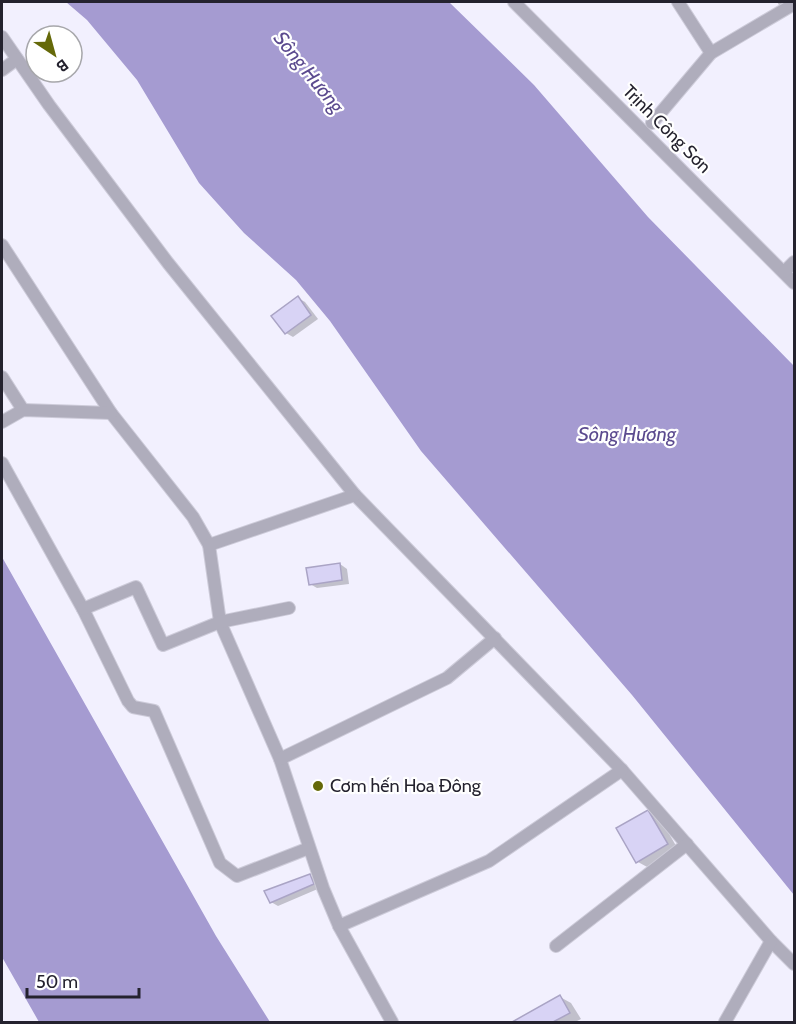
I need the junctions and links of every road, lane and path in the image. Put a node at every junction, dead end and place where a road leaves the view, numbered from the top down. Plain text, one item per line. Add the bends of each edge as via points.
1 (514, 2) edge
2 (678, 2) edge
3 (795, 4) edge
4 (2, 37) edge
5 (711, 53) junction
6 (17, 59) junction
7 (2, 70) edge
8 (652, 123) dead end
9 (2, 244) edge
10 (795, 262) edge
11 (784, 272) junction
12 (795, 283) edge
13 (2, 377) edge
14 (23, 410) junction
15 (111, 413) junction
16 (2, 422) edge
17 (2, 463) edge
18 (355, 495) junction
19 (209, 545) junction
20 (290, 608) dead end
21 (83, 609) junction
22 (220, 622) junction
23 (495, 638) junction
24 (280, 759) junction
25 (622, 770) junction
26 (687, 844) junction
27 (309, 848) junction
28 (339, 926) junction
29 (771, 941) junction
30 (556, 946) dead end
31 (795, 964) edge
32 (392, 1023) edge
33 (725, 1023) edge

1 - 11 street, Trịnh Công Sơn
2 - 5 street
3 - 5 street
4 - 6 street
5 - 8 street
6 - 7 street
6 - 18 street via 161,254
9 - 15 street
10 - 11 street
11 - 12 street, Trịnh Công Sơn
13 - 14 street
14 - 15 street
14 - 16 street
15 - 19 street via 193,517
17 - 21 street
18 - 19 street
18 - 23 street
19 - 22 street
20 - 22 street
21 - 22 street via 136,587 163,645
21 - 27 street via 128,701 133,707 154,711 220,864 237,876
22 - 24 street
23 - 24 street via 447,678
23 - 25 street
24 - 27 street
25 - 26 street
25 - 28 street via 489,861
26 - 29 street
26 - 30 street
27 - 28 street
28 - 32 street
29 - 31 street
29 - 33 street

